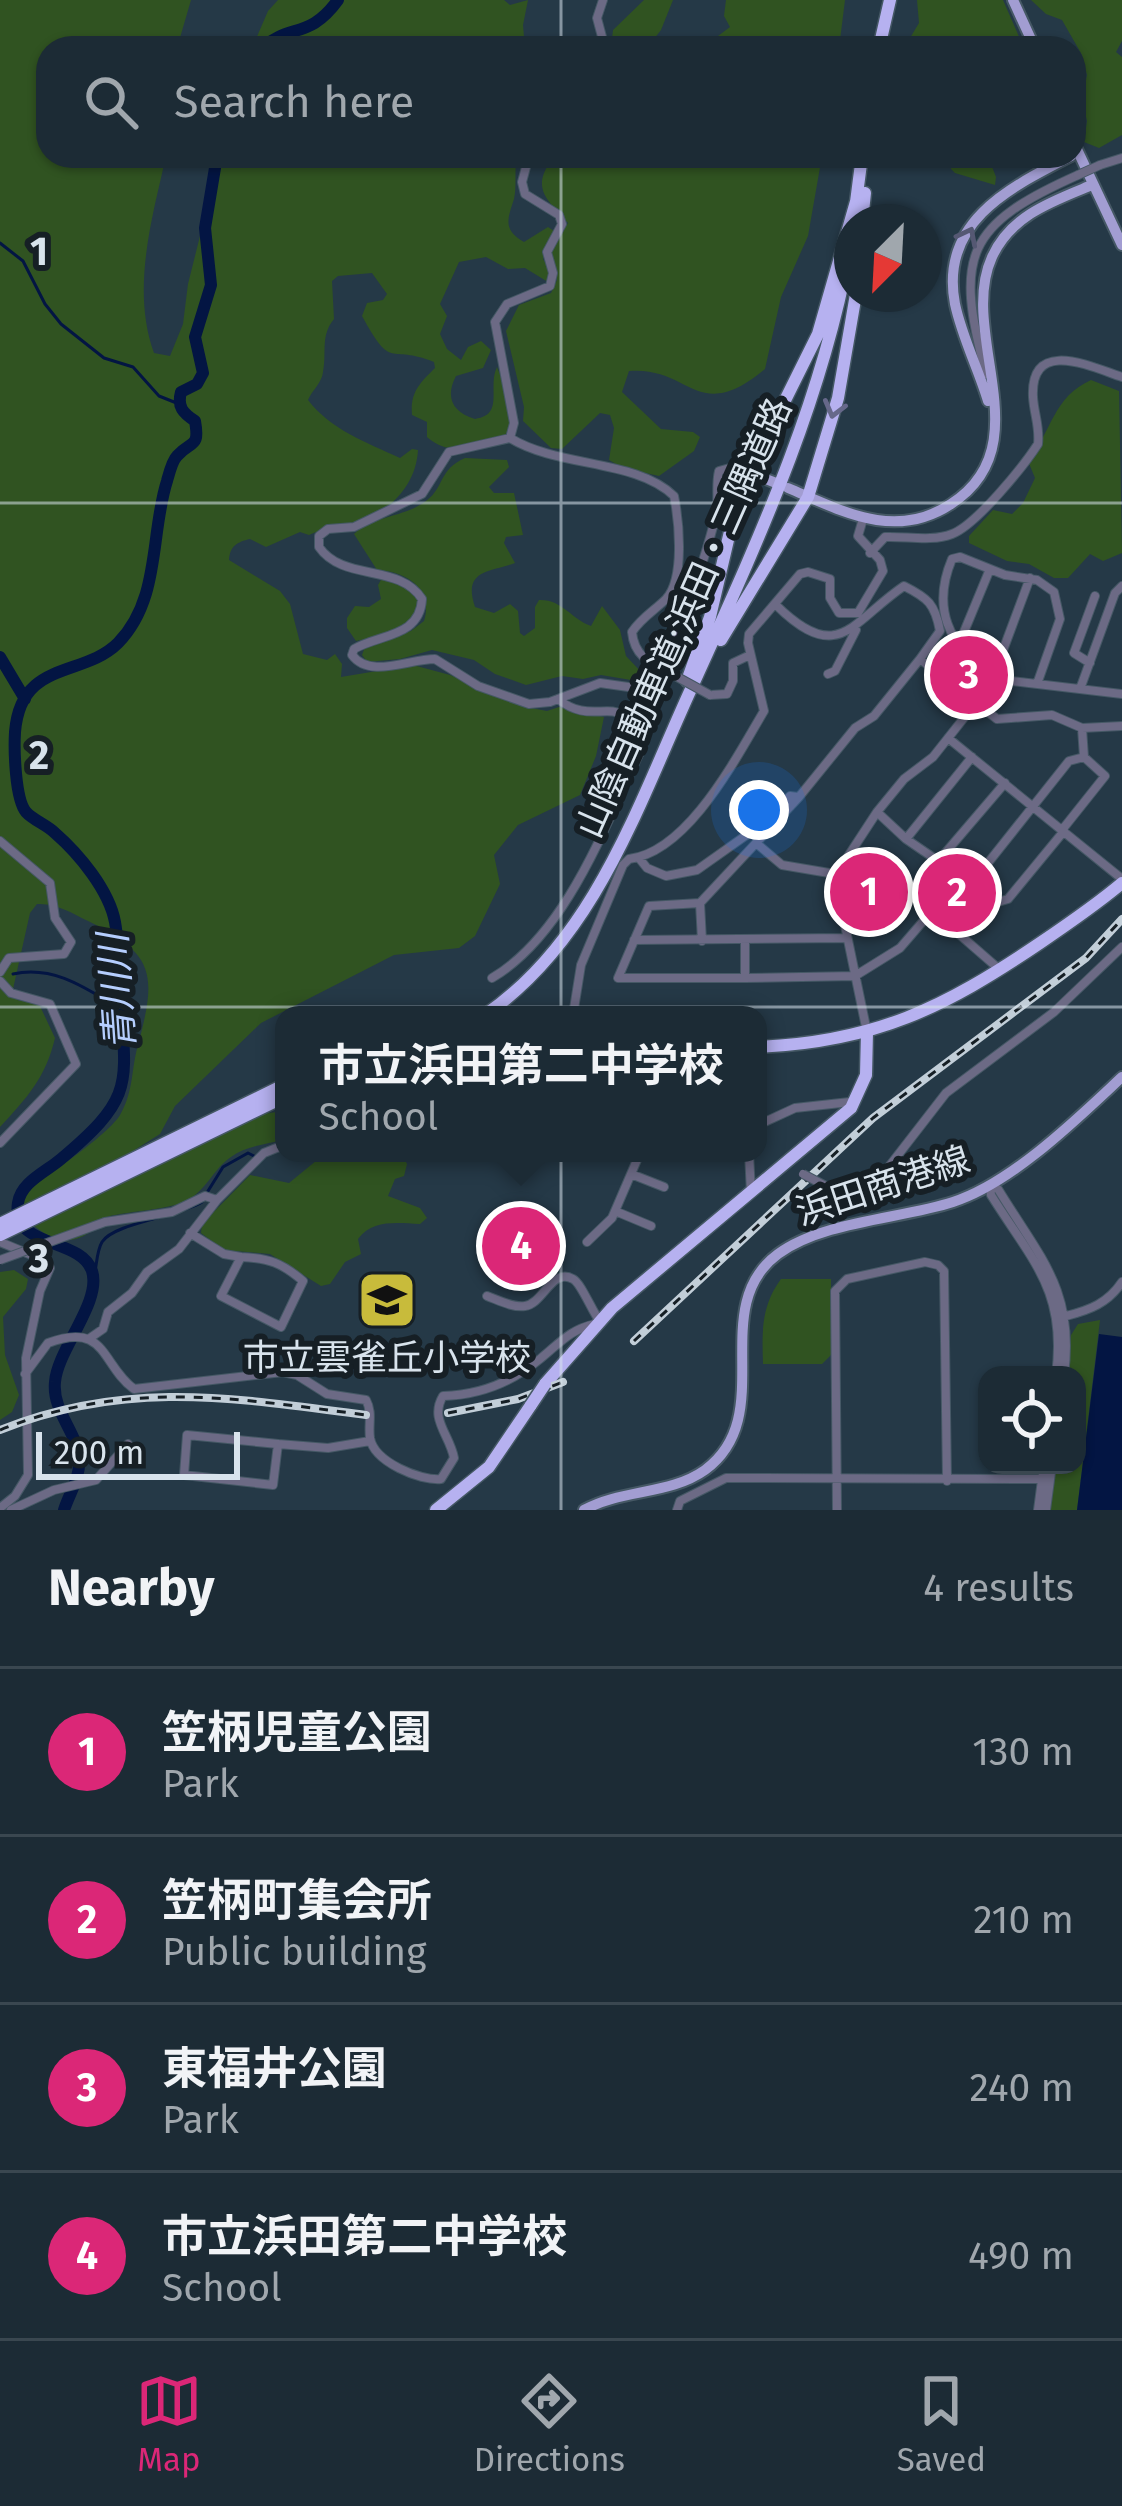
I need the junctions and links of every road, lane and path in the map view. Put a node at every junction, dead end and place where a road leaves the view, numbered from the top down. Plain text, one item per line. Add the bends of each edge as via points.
1 (602, 0) edge
2 (890, 0) edge
3 (1013, 0) edge
4 (601, 36) edge
5 (882, 36) edge
6 (1030, 36) edge
7 (1122, 158) edge
8 (526, 168) edge
9 (863, 168) edge
10 (864, 168) edge
11 (1047, 168) edge
12 (1084, 168) edge
13 (1093, 184) junction
14 (857, 198) junction
15 (857, 204) edge
16 (860, 204) edge
17 (1122, 245) edge
18 (836, 312) edge
19 (853, 312) edge
20 (1122, 377) edge
21 (992, 395) junction
22 (996, 427) junction
23 (510, 439) junction
24 (748, 472) junction
25 (808, 496) junction
26 (863, 519) junction
27 (870, 553) junction
28 (990, 569) junction
29 (1030, 578) junction
30 (1122, 586) edge
31 (1095, 596) dead end
32 (776, 605) junction
33 (856, 629) junction
34 (959, 644) junction
35 (750, 655) junction
36 (920, 659) junction
37 (1090, 663) junction
38 (995, 667) junction
39 (666, 671) junction
40 (828, 674) dead end
41 (1036, 684) junction
42 (990, 685) junction
43 (691, 689) junction
44 (1080, 689) junction
45 (1122, 694) edge
46 (558, 699) junction
47 (976, 703) junction
48 (1122, 726) edge
49 (1082, 728) junction
50 (948, 738) junction
51 (973, 757) junction
52 (1084, 757) junction
53 (653, 772) junction
54 (1004, 783) junction
55 (799, 797) junction
56 (1033, 806) junction
57 (877, 812) junction
58 (1063, 831) junction
59 (906, 839) junction
60 (0, 841) edge
61 (755, 843) junction
62 (639, 857) junction
63 (940, 859) junction
64 (841, 875) junction
65 (1122, 881) edge
66 (917, 883) dead end
67 (972, 883) junction
68 (700, 903) junction
69 (937, 915) junction
70 (846, 938) junction
71 (634, 940) junction
72 (745, 940) junction
73 (702, 941) junction
74 (1122, 947) edge
75 (999, 970) junction
76 (0, 976) edge
77 (855, 976) junction
78 (492, 977) dead end
79 (745, 978) junction
80 (495, 1006) edge
81 (574, 1006) edge
82 (867, 1032) junction
83 (767, 1046) edge
84 (1122, 1077) edge
85 (275, 1080) edge
86 (275, 1089) edge
87 (275, 1100) edge
88 (850, 1102) dead end
89 (767, 1121) edge
90 (167, 1140) junction
91 (0, 1143) edge
92 (275, 1149) edge
93 (791, 1161) junction
94 (636, 1162) edge
95 (749, 1162) edge
96 (130, 1165) junction
97 (631, 1174) junction
98 (990, 1185) junction
99 (664, 1187) dead end
100 (751, 1194) junction
101 (218, 1200) junction
102 (615, 1211) junction
103 (0, 1224) edge
104 (651, 1226) dead end
105 (190, 1233) junction
106 (0, 1239) edge
107 (587, 1242) dead end
108 (241, 1257) junction
109 (0, 1260) edge
110 (1122, 1282) edge
111 (487, 1296) dead end
112 (1063, 1317) junction
113 (597, 1322) junction
114 (83, 1338) junction
115 (1060, 1366) edge
116 (25, 1374) junction
117 (370, 1441) junction
118 (128, 1444) dead end
119 (278, 1444) junction
120 (1047, 1474) edge
121 (837, 1479) junction
122 (1046, 1479) junction
123 (947, 1480) junction
124 (0, 1508) edge
125 (11, 1510) edge
126 (436, 1510) edge
127 (584, 1510) edge
128 (677, 1510) edge
129 (836, 1510) edge
130 (1042, 1510) edge

1 - 4 street
2 - 5 highway
3 - 6 main road
7 - 21 street, bridge via 1012,207 988,230 970,297
8 - 23 street via 525,194 562,224 547,252 550,286 507,304 495,322 514,423
9 - 14 highway
10 - 16 highway
22 -> 11 main road via 955,303 955,265 993,200
12 - 13 main road
13 - 17 main road
13 - 21 main road via 1023,218 992,257 982,306
14 - 15 highway
14 - 24 highway via 818,334
18 - 43 highway, 山陰自動車道;浜田・三隅道路 via 794,456
19 -> 25 highway
20 - 27 street via 1079,360 1048,365 1034,385 1038,444 973,519 937,538 885,537
21 - 22 main road
22 - 26 main road via 982,470 961,498 901,523
23 - 39 street via 540,455 654,479 674,496 680,526 671,594 632,632 636,651
23 - 46 street via 449,452 422,494 318,540 330,559 406,583 422,599 417,620 359,645 355,662 435,659 518,701
24 - 25 main road
24 - 39 street via 719,471 717,514
24 - 53 highway via 710,617
25 - 26 main road
25 - 43 highway
26 - 27 street via 858,536
27 - 32 street via 883,571 858,613 838,613 830,579 808,572
28 - 29 street
28 - 34 street
28 - 34 street via 952,559 942,583
29 - 38 street
29 - 41 street via 1049,587 1060,609
30 - 37 street
31 - 37 street via 1073,653
32 - 33 street via 814,633
32 - 35 street via 749,634
33 - 36 street via 904,586 936,611 940,631
33 - 40 street
34 - 38 street
35 - 39 street, bridge via 733,663 734,681 719,698
35 - 62 street via 765,706 742,753 669,841
36 - 47 street
36 - 55 street
37 - 44 street
38 - 42 street
39 - 46 street via 650,690 600,683
41 - 42 street
41 - 44 street
42 - 47 street
43 - 53 highway, 山陰自動車道;浜田・三隅道路
44 - 45 street
46 - 78 street via 578,712 621,712 636,724 643,746 574,890 509,968
47 - 49 street via 997,719 1052,715
47 - 50 street
48 - 49 street
49 - 52 street
50 - 51 street
50 - 57 street
51 - 54 street
51 - 59 street
52 - 56 street via 1069,761
52 - 58 street via 1104,778
53 - 80 highway, 山陰自動車道;浜田・三隅道路 via 587,908 559,947
54 - 56 street
54 - 63 street
55 - 61 street
55 - 62 street via 790,796 697,870 657,874
56 - 58 street
56 - 67 street
57 - 59 street
57 - 64 street
58 - 65 street
58 - 67 street via 1008,899 994,901
59 - 63 street
60 - 76 street via 50,883 55,918 71,942 64,954 9,958
61 - 64 street via 782,865
61 - 68 street
62 - 81 street via 616,879 581,965
63 - 67 street
64 - 70 street
65 - 75 highway
66 - 69 street via 926,874 939,886
68 - 71 street via 651,905
68 - 73 street
69 - 75 street
69 - 77 street
70 - 72 street
70 - 77 street
71 - 73 street
71 - 79 street via 618,978
72 - 73 street
72 - 79 street
74 - 93 street, bridge via 1054,1012 946,1093 869,1186 837,1192
75 - 82 highway via 934,1008
76 - 91 street via 11,993 50,1004 76,1064
77 - 79 street
77 - 82 street
82 - 83 highway
82 - 93 highway via 866,1075 851,1108
84 - 98 main road, 浜田商港線
85 - 90 highway
86 - 90 highway
87 - 96 highway
88 - 89 street via 795,1108
90 - 96 highway
92 - 101 street
93 - 100 highway
94 - 97 street
95 - 100 street
96 - 103 highway
96 - 106 highway
97 - 99 street
97 - 102 street
98 - 112 street via 1054,1282
98 - 127 main road, 浜田商港線 via 778,1254 745,1304 744,1399 719,1456 686,1480
100 - 113 highway
101 - 105 street
101 - 109 street, bridge via 206,1196 172,1213 104,1222
102 - 104 street
102 - 107 street
105 - 108 street
105 - 114 street via 108,1312 100,1333
106 - 116 street via 49,1264
108 - 108 street via 268,1258 303,1281 281,1327 220,1296
110 - 112 street via 1098,1306
111 - 113 street via 532,1305 555,1280 571,1277
112 - 115 street
113 - 117 street via 572,1330 488,1390 443,1396 439,1422 454,1458 442,1479 416,1476
113 - 126 highway, bridge via 481,1476
114 - 116 street via 42,1348
114 - 117 street via 107,1352 134,1390 298,1375 327,1394 366,1400
116 - 124 street via 28,1474
117 - 119 street
118 - 125 street via 96,1480
119 - 119 street via 273,1484 184,1475 187,1436
120 - 122 street
121 - 123 street
121 - 123 street via 837,1287 929,1262 945,1275
121 - 128 street via 726,1478
121 - 129 street
122 - 123 street
122 - 130 street

